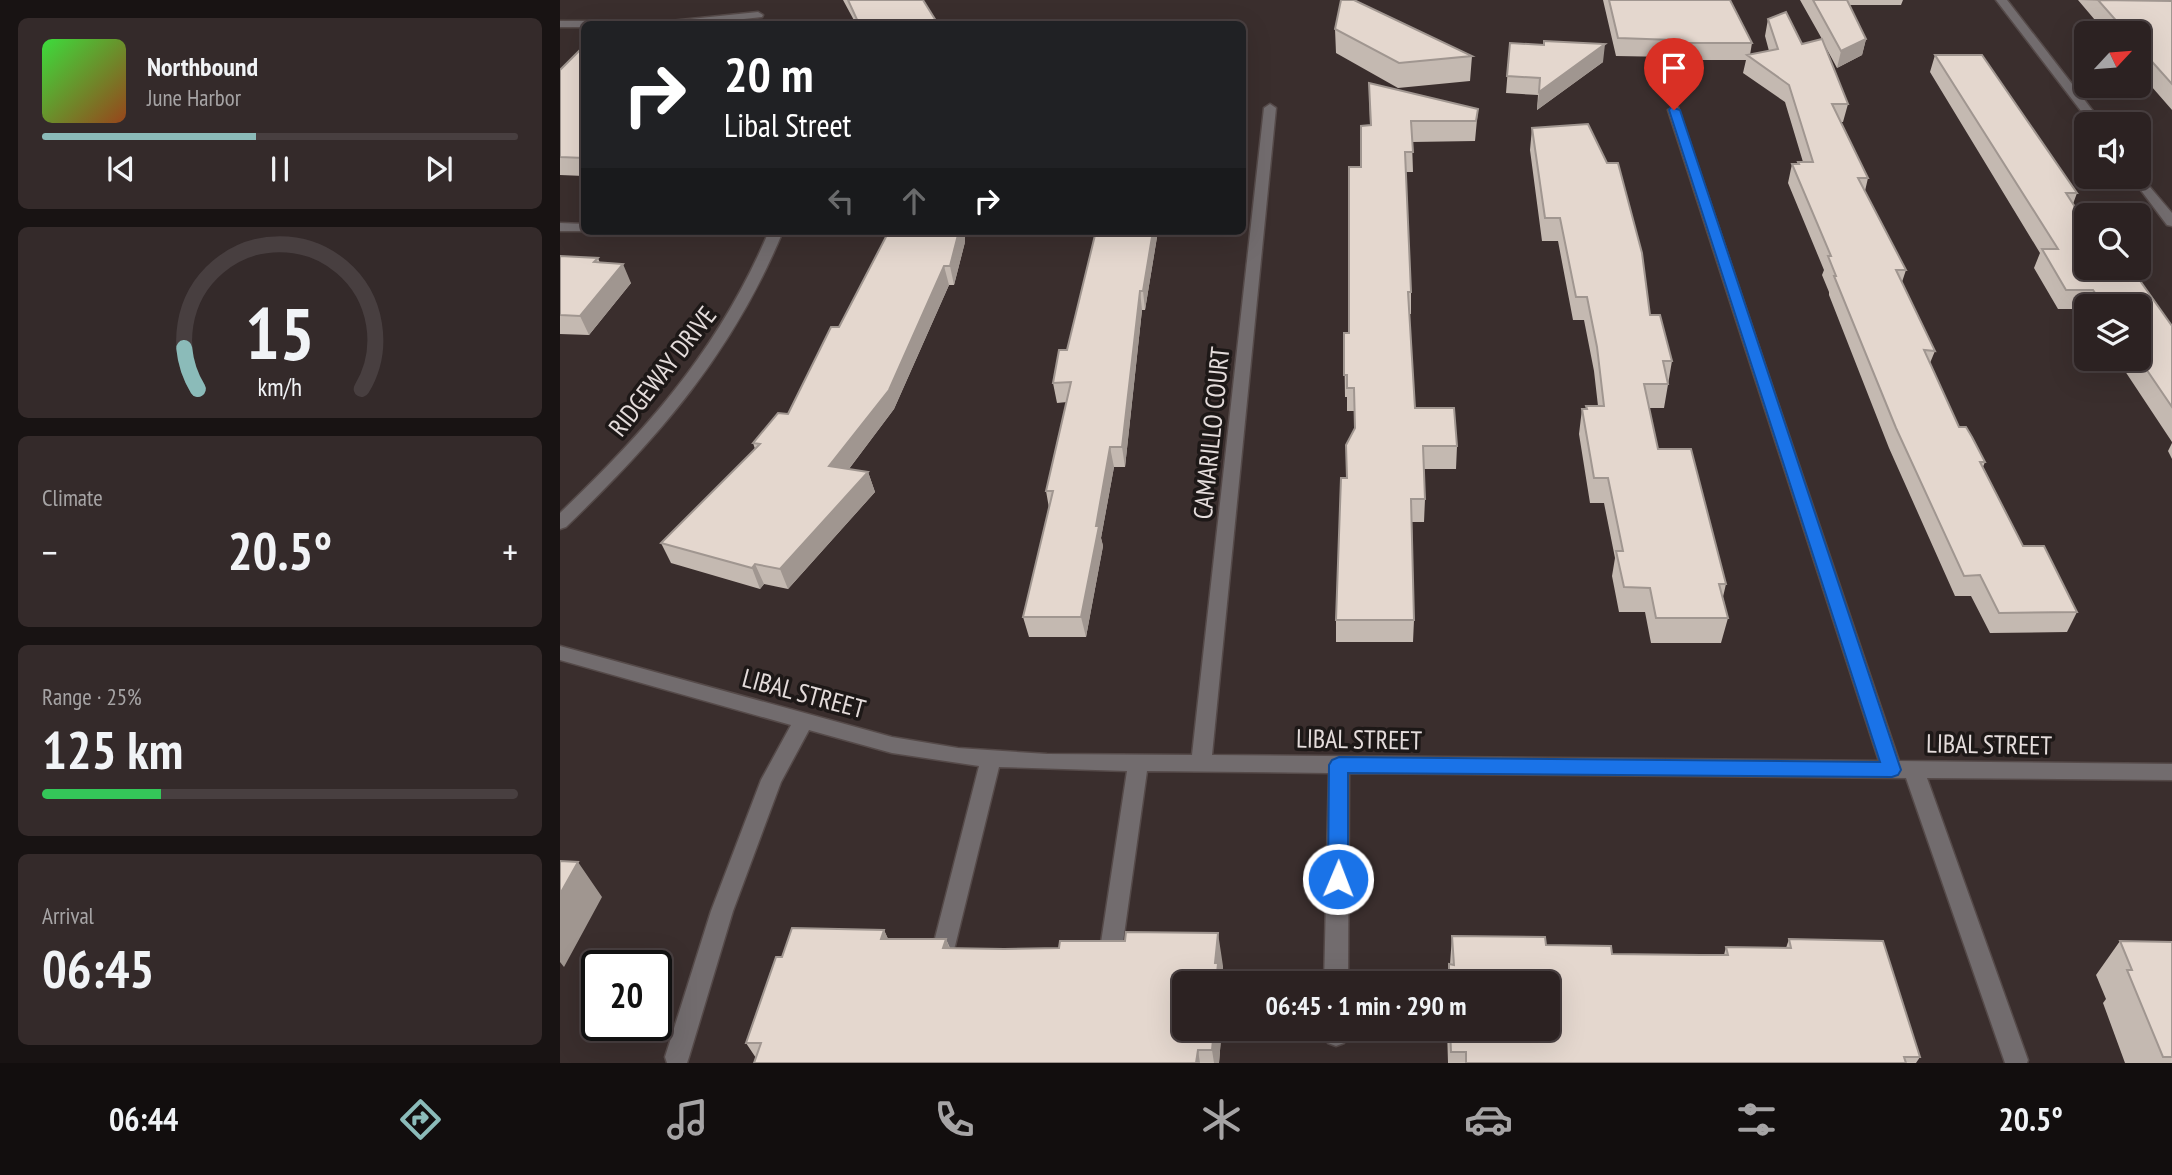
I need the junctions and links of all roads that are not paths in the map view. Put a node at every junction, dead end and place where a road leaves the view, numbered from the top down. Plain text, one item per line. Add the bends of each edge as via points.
1 (2001, 0) edge
2 (759, 2) dead end
3 (758, 20) edge
4 (736, 21) edge
5 (560, 24) edge
6 (581, 24) edge
7 (1270, 108) dead end
8 (1674, 110) dead end
9 (2088, 112) edge
10 (2146, 189) edge
11 (2172, 222) edge
12 (560, 227) edge
13 (581, 228) edge
14 (775, 235) edge
15 (560, 523) edge
16 (560, 653) edge
17 (804, 721) junction
18 (991, 758) junction
19 (1138, 763) junction
20 (1201, 764) junction
21 (1339, 765) junction
22 (1903, 770) junction
23 (2172, 772) edge
24 (944, 946) edge
25 (1111, 949) edge
26 (1336, 971) edge
27 (677, 1056) dead end
28 (2016, 1060) dead end

1 - 9 street
2 - 3 street
3 - 4 street
5 - 6 street
7 - 20 street, CAMARILLO COURT
8 - 22 street
10 - 11 street
12 - 13 street
14 - 15 street, RIDGEWAY DRIVE via 737,317 690,383 638,445
16 - 17 street, LIBAL STREET
17 - 18 street, LIBAL STREET via 892,745
17 - 27 street via 766,791 722,911
18 - 19 street, LIBAL STREET
18 - 24 street
19 - 20 street, LIBAL STREET
19 - 25 street
20 - 21 street, LIBAL STREET
21 - 22 street, LIBAL STREET
21 - 26 street
22 - 23 street, LIBAL STREET
22 - 28 street

